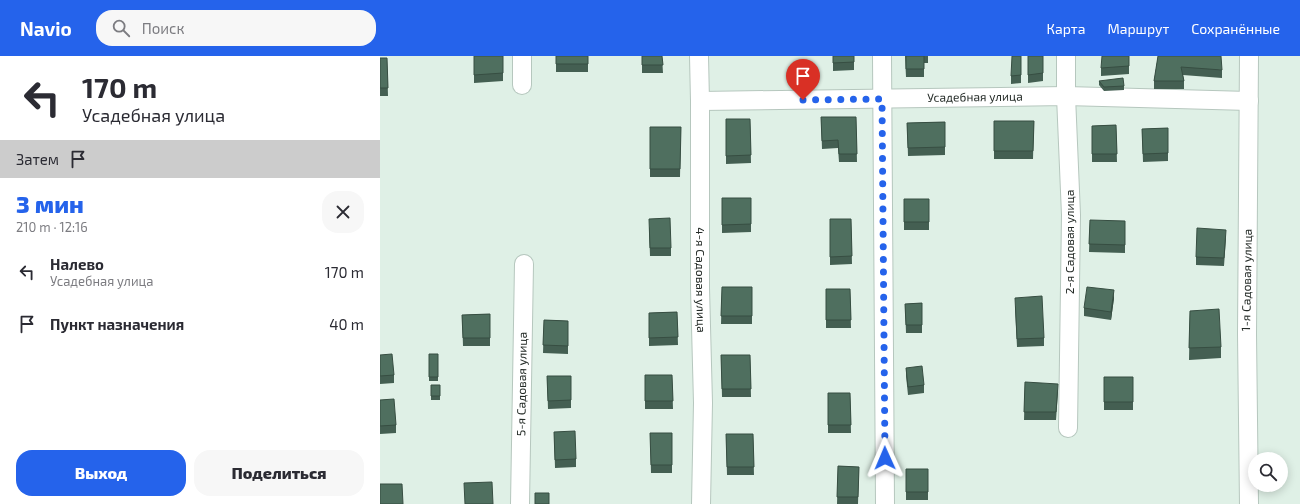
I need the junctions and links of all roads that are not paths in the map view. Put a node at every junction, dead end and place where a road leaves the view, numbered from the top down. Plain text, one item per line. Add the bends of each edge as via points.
1 (522, 56) edge
2 (699, 56) edge
3 (882, 56) edge
4 (1066, 56) edge
5 (1249, 56) edge
6 (522, 85) dead end
7 (1066, 96) junction
8 (882, 99) junction
9 (700, 101) junction
10 (1249, 101) junction
11 (524, 264) dead end
12 (1068, 428) dead end
13 (520, 504) edge
14 (700, 504) edge
15 (885, 504) edge
16 (1249, 504) edge

1 - 6 street
2 - 9 street, 4-я Садовая улица
3 - 8 street
4 - 7 street, 2-я Садовая улица
5 - 10 street, 1-я Садовая улица
7 - 8 street, Усадебная улица
7 - 10 street, Усадебная улица
7 - 12 street, 2-я Садовая улица via 1071,215
8 - 9 street, Усадебная улица
8 - 15 street
9 - 14 street, 4-я Садовая улица via 700,288 704,403
10 - 16 street, 1-я Садовая улица
11 - 13 street, 5-я Садовая улица

